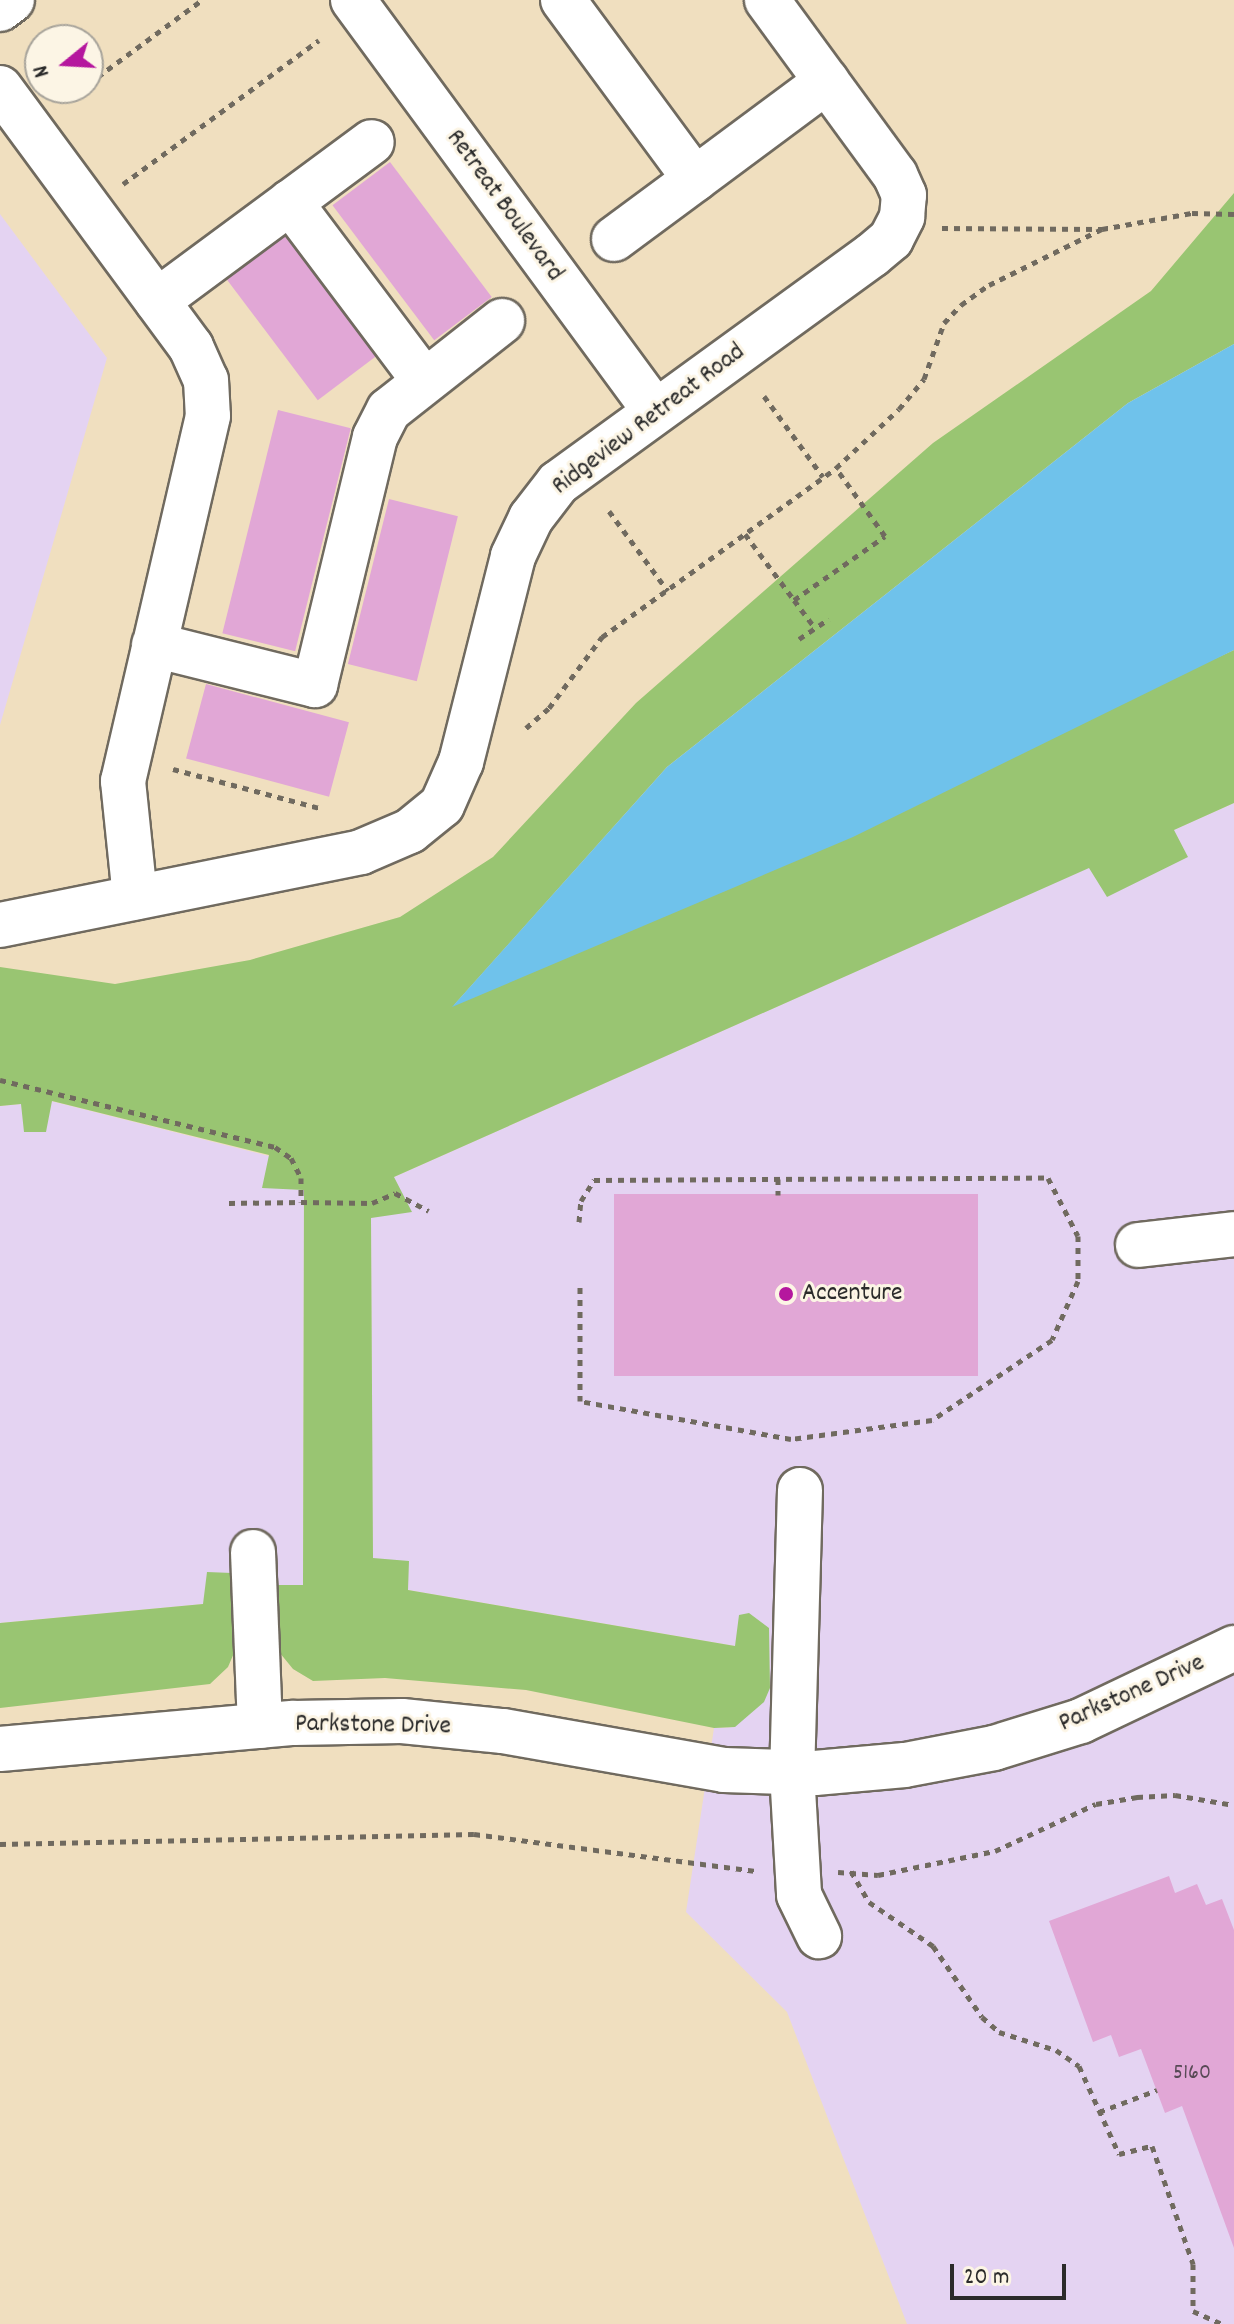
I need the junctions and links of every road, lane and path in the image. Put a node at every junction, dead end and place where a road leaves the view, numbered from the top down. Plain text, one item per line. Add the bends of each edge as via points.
1 (12, 0) edge
2 (202, 0) edge
3 (353, 0) edge
4 (563, 0) edge
5 (767, 0) edge
6 (0, 9) edge
7 (319, 40) dead end
8 (104, 72) edge
9 (827, 81) junction
10 (0, 88) edge
11 (372, 142) dead end
12 (695, 179) junction
13 (115, 190) dead end
14 (290, 202) junction
15 (1234, 214) edge
16 (929, 227) dead end
17 (1102, 229) junction
18 (614, 239) dead end
19 (157, 301) junction
20 (502, 321) dead end
21 (423, 379) junction
22 (764, 396) dead end
23 (655, 411) junction
24 (836, 468) junction
25 (823, 477) junction
26 (609, 511) dead end
27 (745, 534) junction
28 (668, 591) junction
29 (794, 600) junction
30 (829, 619) dead end
31 (815, 628) junction
32 (799, 639) dead end
33 (154, 645) junction
34 (526, 728) dead end
35 (173, 769) dead end
36 (320, 808) dead end
37 (135, 897) junction
38 (0, 925) edge
39 (0, 1080) edge
40 (778, 1179) junction
41 (778, 1195) dead end
42 (301, 1202) junction
43 (229, 1203) dead end
44 (429, 1211) dead end
45 (579, 1222) dead end
46 (1234, 1234) edge
47 (1138, 1245) dead end
48 (580, 1285) dead end
49 (800, 1490) dead end
50 (253, 1552) dead end
51 (1234, 1648) edge
52 (260, 1726) junction
53 (0, 1749) edge
54 (792, 1772) junction
55 (1234, 1805) edge
56 (0, 1844) edge
57 (797, 1870) junction
58 (851, 1871) junction
59 (819, 1936) dead end
60 (1157, 2090) dead end
61 (1099, 2112) junction
62 (1222, 2324) edge

1 - 6 street
2 - 8 path
3 - 23 street, Retreat Boulevard
4 - 12 street
5 - 9 street, Ridgeview Retreat Road
7 - 13 path
9 - 12 street
9 - 23 street, Ridgeview Retreat Road via 904,195 902,217 891,239
10 - 19 street
11 - 14 street
12 - 18 street
14 - 19 street
14 - 21 street
15 - 17 path via 1192,213
16 - 17 path
17 - 24 path via 989,285 961,305 944,323 914,393
19 - 33 street via 206,380 208,416
20 - 21 street
21 - 33 street via 389,410 375,437 315,685
22 - 25 path
23 - 37 street, Ridgeview Retreat Road via 558,483 531,518 513,556 461,762 442,805 410,831 361,852
24 - 25 path
24 - 29 path via 885,536
25 - 27 path
26 - 28 path
27 - 28 path
27 - 29 path
28 - 34 path via 602,637 549,708
29 - 31 path
30 - 31 path
31 - 32 path
33 - 37 street via 123,781
35 - 36 path
37 - 38 street, Ridgeview Retreat Road
39 - 42 path via 275,1147 291,1158 301,1178
40 - 41 path
40 - 45 path via 594,1180 581,1201
40 - 48 path via 1048,1178 1078,1236 1078,1281 1052,1340 932,1420 791,1439 580,1401
42 - 43 path
42 - 44 path via 372,1203 395,1193
46 - 47 street
49 - 54 street
50 - 52 street
51 - 54 street, Parkstone Drive via 1081,1721 994,1748 905,1765
52 - 53 street, Parkstone Drive
52 - 54 street, Parkstone Drive via 402,1721 503,1731 724,1770
54 - 57 street
55 - 58 path via 1175,1795 1096,1804 995,1851 901,1872
56 - 57 path via 474,1834 691,1865
57 - 58 path
57 - 59 street via 806,1915
58 - 61 path via 869,1902 933,1946 982,2017 999,2032 1056,2050 1079,2066
60 - 61 path
61 - 62 path via 1119,2154 1152,2146 1193,2264 1193,2311

